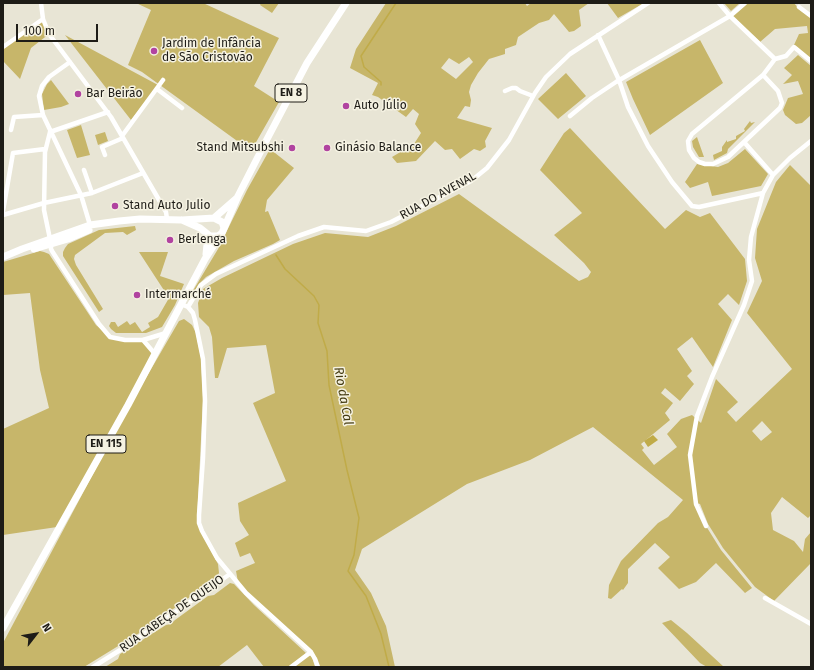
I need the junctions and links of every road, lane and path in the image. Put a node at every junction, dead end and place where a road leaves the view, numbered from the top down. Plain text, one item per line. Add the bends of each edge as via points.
1 (40, 3) edge
2 (346, 3) edge
3 (648, 3) edge
4 (719, 3) edge
5 (745, 3) edge
6 (798, 4) edge
7 (730, 16) junction
8 (811, 16) edge
9 (43, 19) junction
10 (598, 35) junction
11 (3, 47) edge
12 (775, 59) junction
13 (811, 61) edge
14 (70, 62) junction
15 (763, 75) junction
16 (163, 80) dead end
17 (619, 80) junction
18 (157, 89) junction
19 (505, 91) dead end
20 (533, 96) junction
21 (182, 108) dead end
22 (108, 112) junction
23 (43, 115) junction
24 (570, 116) dead end
25 (10, 130) dead end
26 (50, 132) junction
27 (123, 137) junction
28 (811, 141) edge
29 (744, 142) junction
30 (45, 149) junction
31 (105, 155) dead end
32 (84, 170) dead end
33 (143, 173) junction
34 (773, 175) junction
35 (92, 193) junction
36 (763, 193) junction
37 (81, 196) junction
38 (238, 196) junction
39 (44, 203) junction
40 (3, 211) edge
41 (3, 215) edge
42 (212, 218) junction
43 (167, 220) junction
44 (182, 220) junction
45 (92, 225) junction
46 (222, 231) junction
47 (207, 233) junction
48 (50, 242) junction
49 (3, 257) edge
50 (206, 259) junction
51 (181, 304) junction
52 (188, 307) junction
53 (167, 333) junction
54 (143, 340) junction
55 (155, 354) junction
56 (706, 526) dead end
57 (230, 574) junction
58 (765, 598) dead end
59 (811, 624) edge
60 (3, 628) edge
61 (311, 652) junction
62 (93, 667) edge
63 (291, 667) edge
64 (318, 667) edge

1 - 9 street
2 - 38 main road, EN 8 via 307,63
3 - 10 street, RUA DO AVENAL
4 - 7 street
5 - 7 street
6 - 8 street
7 - 12 street
7 - 17 street
9 - 11 street
9 - 14 street via 49,34
10 - 17 street
10 - 20 street, RUA DO AVENAL via 570,54 546,77
12 - 13 street via 786,56 794,47
12 - 15 street
14 - 22 street
14 - 23 street via 49,77 42,86 39,96
15 - 29 street via 778,91 782,103 780,108
15 - 29 street via 692,134 688,141 689,150 694,158 705,164 721,161
16 - 18 street
17 - 24 street
17 - 36 street via 628,107 648,146 692,206 699,207
18 - 21 street
18 - 27 street
19 - 20 street via 516,88
20 - 52 street, RUA DO AVENAL via 509,140 487,168 471,181 391,222 366,231 324,228 298,236 216,274 201,285
22 - 26 street
22 - 27 street
23 - 25 street via 14,117
23 - 26 street
26 - 30 street
26 - 37 street
27 - 31 street via 102,147
27 - 33 street
28 - 34 street
29 - 34 street
30 - 39 street
30 - 40 street via 13,153
32 - 35 street
33 - 35 street
33 - 43 street via 166,212
34 - 36 street
35 - 37 street
36 - 56 street via 749,260 752,281 697,416 690,455 696,504
37 - 39 street
37 - 45 street
38 - 42 main road, EN 8
38 - 46 main road, EN 8
39 - 41 street
39 - 48 street
42 - 44 main road
42 - 46 main road via 222,222
42 - 47 main road, EN 8 via 205,225
43 - 44 main road
43 - 45 main road via 132,220
44 - 47 main road
45 - 48 main road via 77,236
46 - 47 main road via 213,237
46 - 50 main road, EN 115
47 - 50 main road, EN 115
48 - 49 main road
48 - 54 street via 55,255 110,337
50 - 51 main road, EN 115
51 - 52 street
51 - 53 main road, EN 115
52 - 57 street via 193,313 203,359 205,401 199,523 209,545
53 - 54 street
53 - 55 main road, EN 115
54 - 55 street
55 - 60 main road, EN 115
57 - 61 street via 246,593
57 - 62 street, RUA CABEÇA DE QUEIJO
58 - 59 street
61 - 63 street
61 - 64 street

